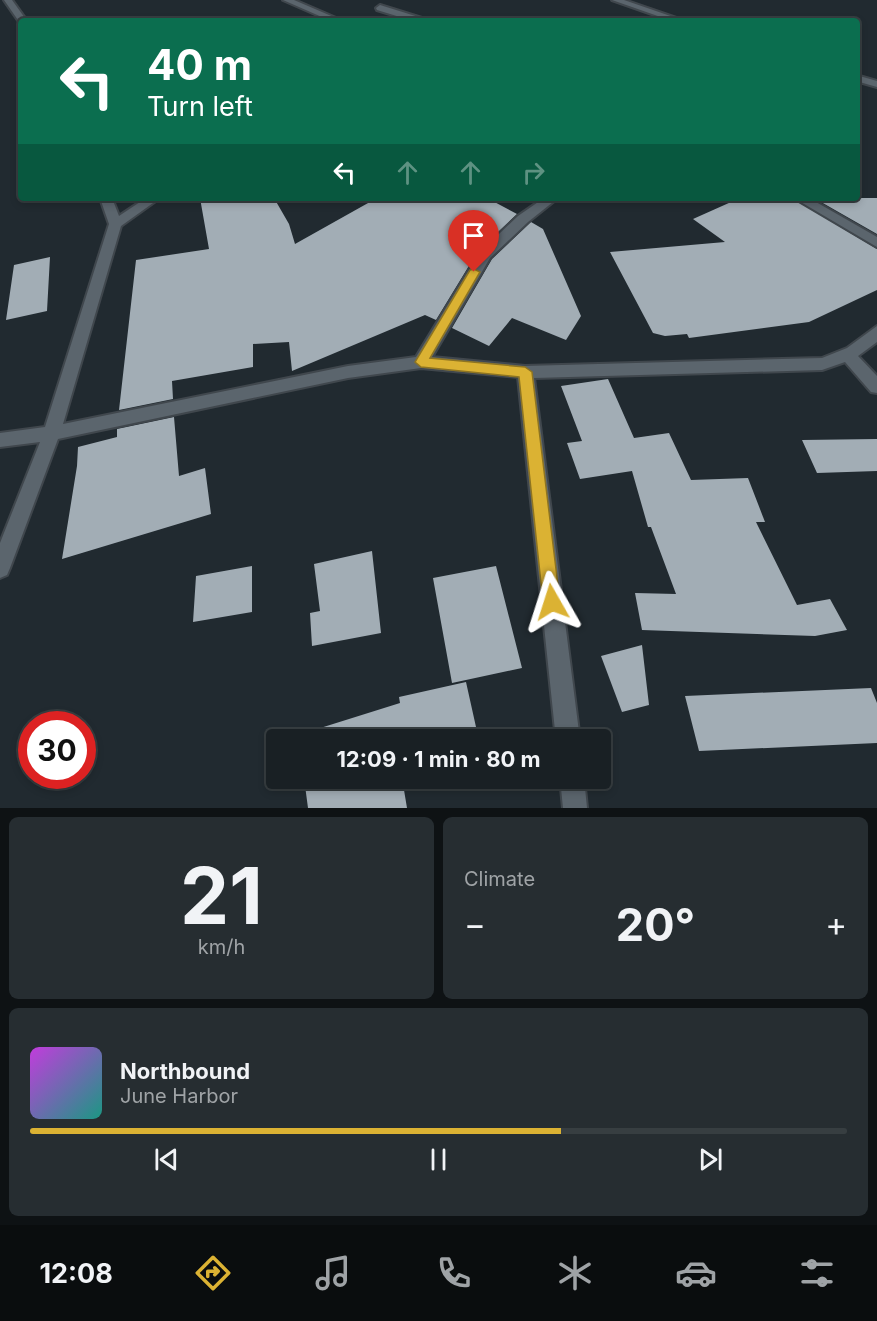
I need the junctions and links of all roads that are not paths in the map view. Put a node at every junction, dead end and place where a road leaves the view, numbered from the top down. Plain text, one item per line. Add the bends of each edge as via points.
1 (8, 0) edge
2 (287, 0) edge
3 (388, 0) edge
4 (616, 0) edge
5 (380, 8) junction
6 (21, 18) edge
7 (332, 18) edge
8 (388, 18) edge
9 (412, 18) edge
10 (672, 18) edge
11 (860, 79) edge
12 (877, 84) edge
13 (107, 201) edge
14 (150, 201) edge
15 (548, 201) edge
16 (805, 201) edge
17 (115, 224) junction
18 (877, 243) edge
19 (877, 332) edge
20 (849, 356) junction
21 (421, 362) junction
22 (525, 372) junction
23 (877, 387) edge
24 (52, 433) junction
25 (0, 440) edge
26 (0, 568) edge
27 (567, 729) edge
28 (573, 789) edge
29 (575, 808) edge

1 - 6 street
2 - 7 street
3 - 5 street
4 - 10 street
5 - 8 street
5 - 9 street
11 - 12 street
13 - 17 street
14 - 17 street
15 - 21 street via 485,255
16 - 18 street
17 - 24 street
19 - 20 street
20 - 22 street via 822,364
20 - 23 street
21 - 22 street
21 - 24 street via 348,372
22 - 27 street
24 - 25 street
24 - 26 street
28 - 29 street

